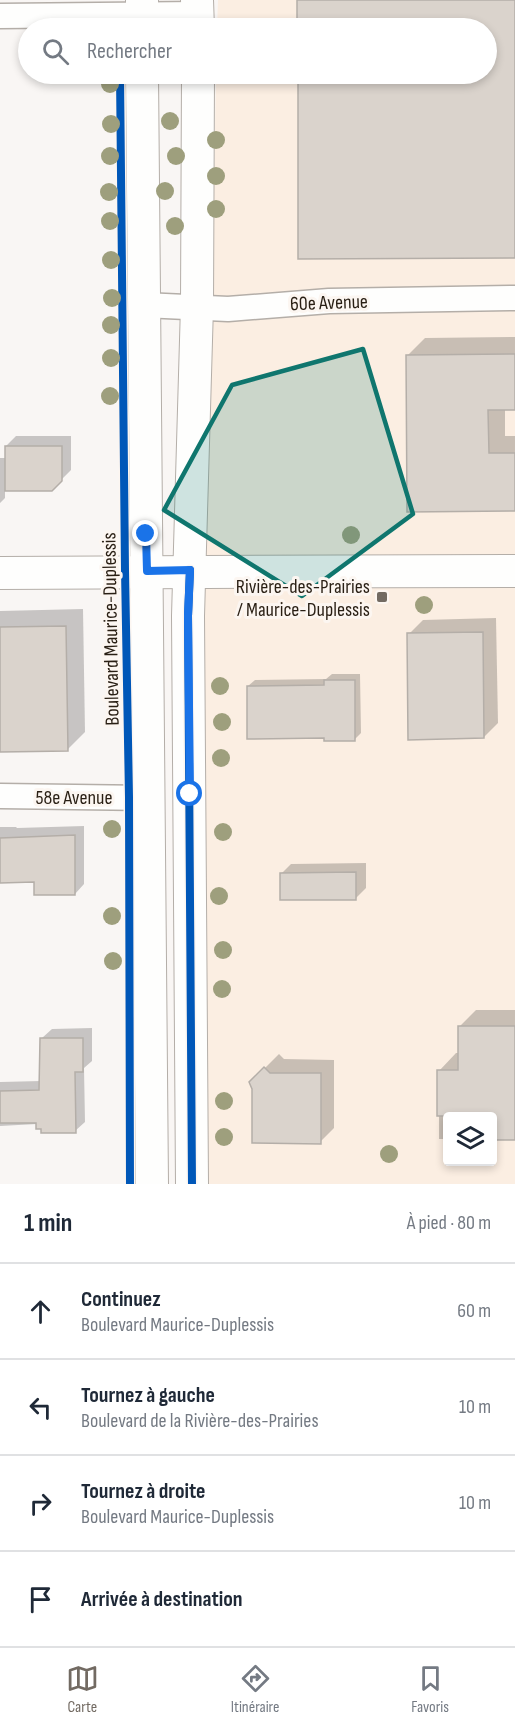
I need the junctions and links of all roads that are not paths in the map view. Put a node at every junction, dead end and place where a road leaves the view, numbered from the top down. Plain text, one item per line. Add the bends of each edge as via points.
1 (142, 14) edge
2 (198, 14) edge
3 (0, 16) edge
4 (142, 84) edge
5 (198, 84) edge
6 (515, 298) edge
7 (144, 306) junction
8 (197, 306) junction
9 (190, 570) junction
10 (147, 571) junction
11 (515, 571) edge
12 (0, 573) edge
13 (0, 796) edge
14 (149, 798) junction
15 (152, 1184) edge
16 (192, 1184) edge

1 - 2 street
1 - 3 street
4 - 7 street, Boulevard Maurice-Duplessis
5 - 8 street
6 - 8 street, 60e Avenue via 328,301 228,309
7 - 8 street, 60e Avenue
7 - 10 street, Boulevard Maurice-Duplessis
8 - 9 street
9 - 10 street
9 - 11 street
9 - 16 street
10 - 12 street
10 - 14 street, Boulevard Maurice-Duplessis
13 - 14 street, 58e Avenue
14 - 15 street, Boulevard Maurice-Duplessis

